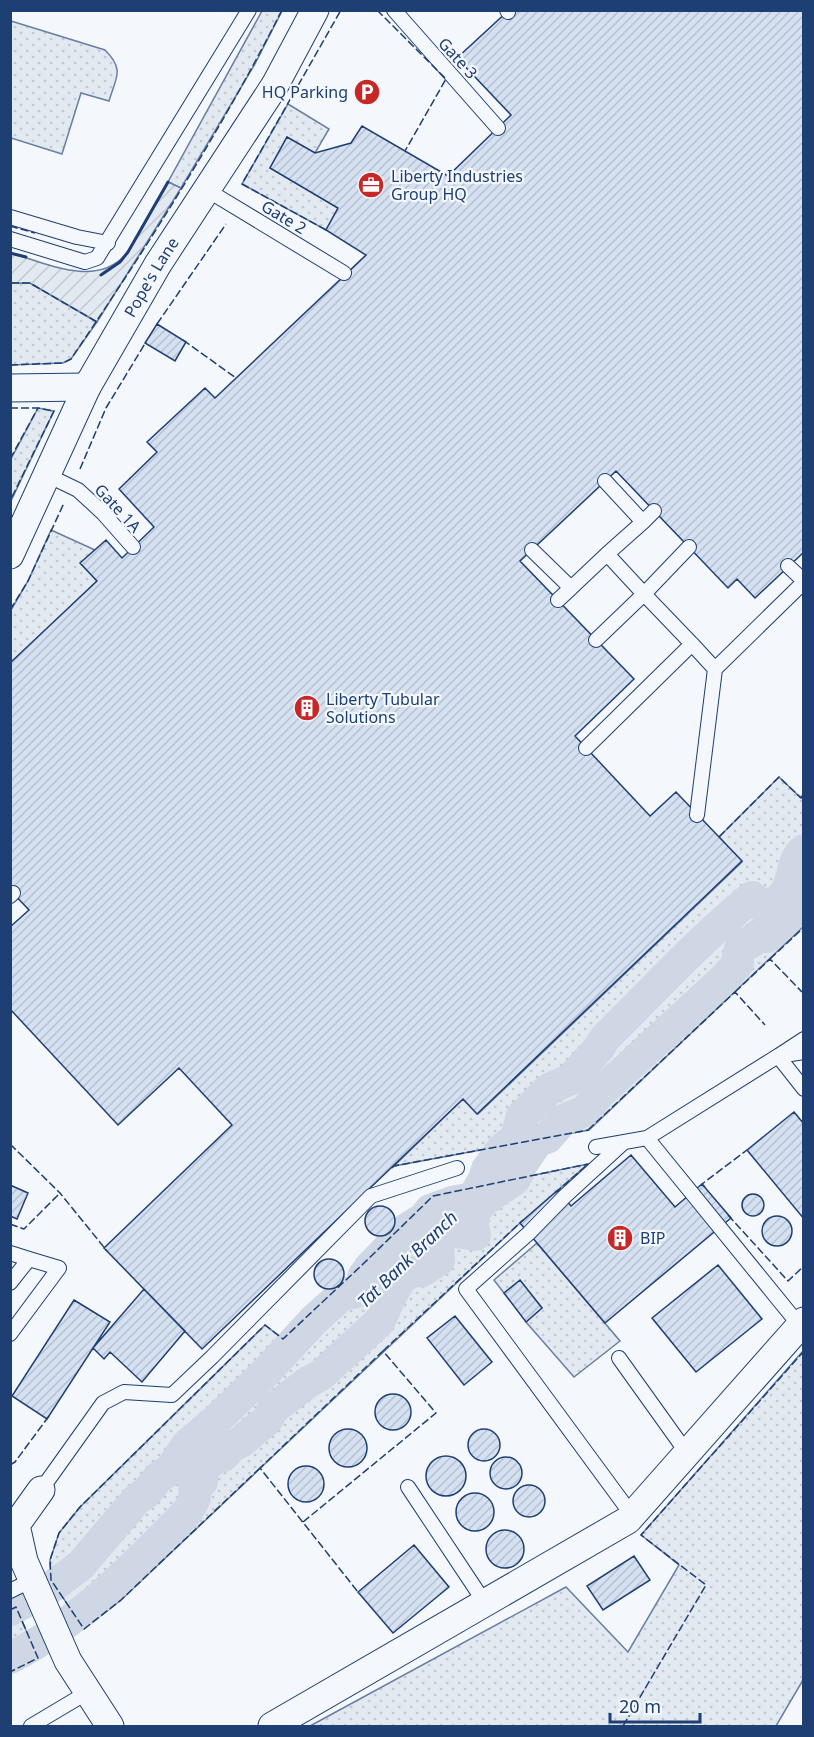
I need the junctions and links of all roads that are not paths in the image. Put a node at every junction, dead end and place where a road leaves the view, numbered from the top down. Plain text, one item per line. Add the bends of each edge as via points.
1 (249, 10) edge
2 (315, 10) edge
3 (394, 10) edge
4 (498, 128) dead end
5 (207, 190) junction
6 (10, 217) edge
7 (10, 239) edge
8 (108, 243) junction
9 (344, 273) dead end
10 (87, 387) junction
11 (10, 388) edge
12 (47, 475) junction
13 (605, 481) dead end
14 (654, 511) dead end
15 (643, 522) junction
16 (689, 547) dead end
17 (133, 548) dead end
18 (532, 550) dead end
19 (608, 554) junction
20 (10, 555) edge
21 (788, 566) dead end
22 (804, 581) edge
23 (571, 588) junction
24 (645, 594) junction
25 (558, 600) dead end
26 (596, 640) dead end
27 (692, 644) junction
28 (715, 669) junction
29 (586, 748) dead end
30 (697, 815) dead end
31 (804, 1039) edge
32 (804, 1053) edge
33 (778, 1056) junction
34 (804, 1089) edge
35 (647, 1138) junction
36 (624, 1142) junction
37 (596, 1147) dead end
38 (457, 1168) dead end
39 (10, 1253) edge
40 (29, 1259) junction
41 (10, 1283) edge
42 (802, 1323) edge
43 (10, 1334) edge
44 (619, 1358) dead end
45 (687, 1453) junction
46 (408, 1487) dead end
47 (41, 1490) joint
48 (632, 1515) junction
49 (21, 1585) edge
50 (485, 1603) junction
51 (88, 1692) junction
52 (31, 1726) edge
53 (110, 1726) edge
54 (272, 1726) edge

1 - 8 lane
2 - 5 street, Pope's Lane via 275,85
3 - 4 lane, Gate 3
5 - 9 lane, Gate 2
5 - 10 street, Pope's Lane via 158,264
6 - 8 lane
7 - 8 lane via 85,262 97,258
10 - 11 street
10 - 12 street, Pope's Lane
12 - 17 lane, Gate 1A via 78,490 104,513
12 - 20 street, Pope's Lane
13 - 15 lane
14 - 15 lane
15 - 19 lane
16 - 24 lane
18 - 23 lane
19 - 23 lane
19 - 24 lane
21 - 22 lane
22 - 28 lane
23 - 25 lane
24 - 26 lane
24 - 27 lane
27 - 28 lane
27 - 29 lane
28 - 30 lane
31 - 33 lane
32 - 33 lane
33 - 34 lane
33 - 35 lane
35 - 36 lane
35 - 42 lane
36 - 37 lane
36 - 48 lane via 466,1289
38 - 47 lane via 371,1196 172,1395 124,1392 104,1403
39 - 40 lane
40 - 41 lane
40 - 43 lane via 58,1268
42 - 45 street
44 - 45 lane
45 - 48 street
46 - 50 lane
47 - 49 street via 16,1524 24,1561
48 - 50 street
49 - 51 street
50 - 54 street
51 - 52 lane
51 - 53 street

